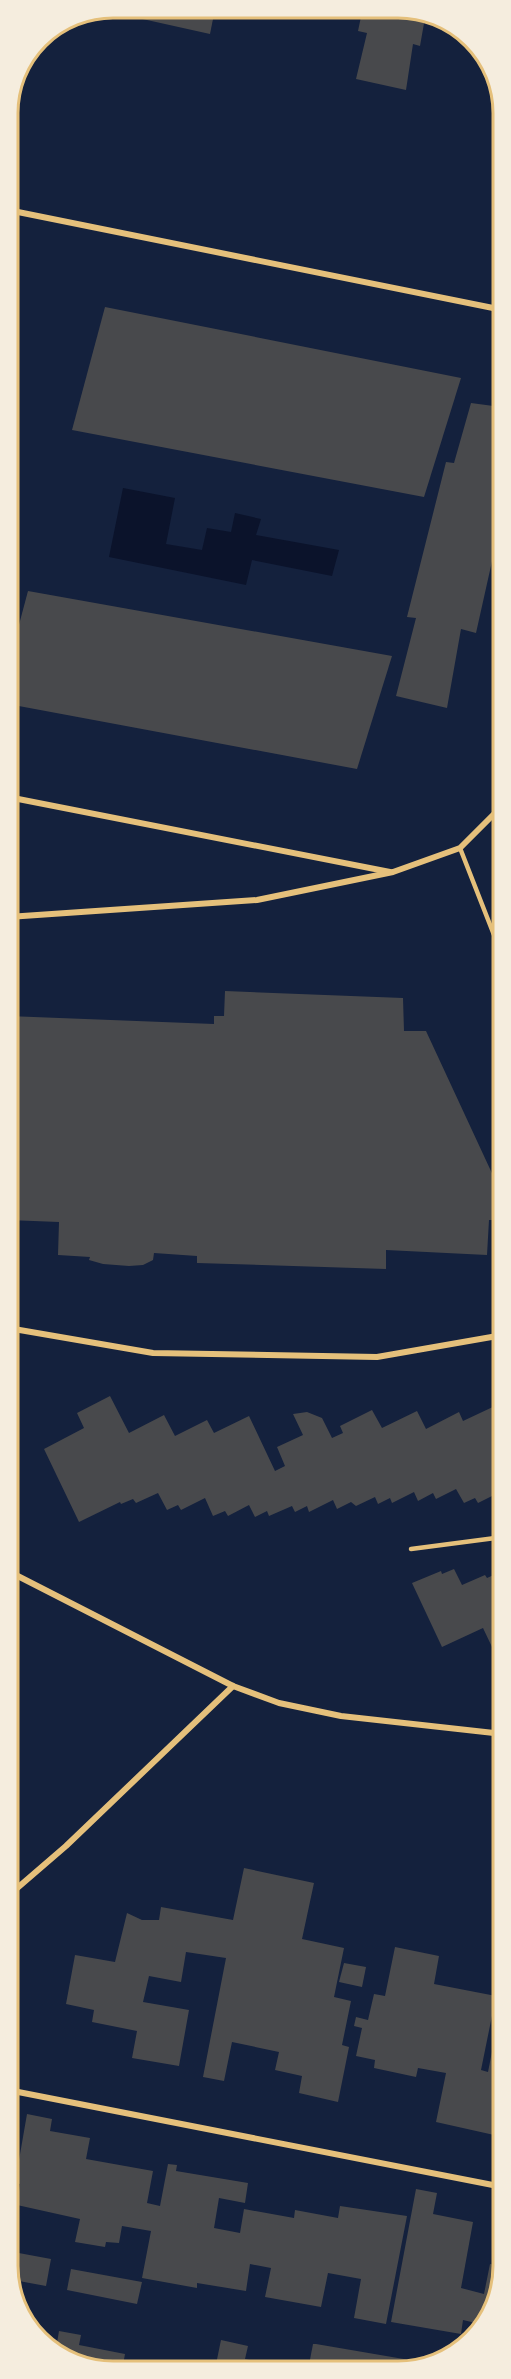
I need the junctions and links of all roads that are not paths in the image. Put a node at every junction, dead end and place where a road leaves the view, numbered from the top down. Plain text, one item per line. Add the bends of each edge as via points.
1 (18, 212) edge
2 (493, 308) edge
3 (18, 799) edge
4 (493, 816) edge
5 (460, 848) junction
6 (393, 872) junction
7 (18, 916) edge
8 (493, 932) edge
9 (18, 1330) edge
10 (493, 1337) edge
11 (493, 1538) edge
12 (411, 1549) dead end
13 (18, 1576) edge
14 (233, 1686) junction
15 (493, 1733) edge
16 (18, 1887) edge
17 (18, 2092) edge
18 (493, 2185) edge

1 - 2 street
3 - 6 street
4 - 5 street
5 - 6 street
5 - 8 lane
6 - 7 street via 257,900
9 - 10 street via 153,1353 365,1357
11 - 12 lane
13 - 14 street
14 - 15 street via 279,1703 341,1716
14 - 16 street
17 - 18 street

